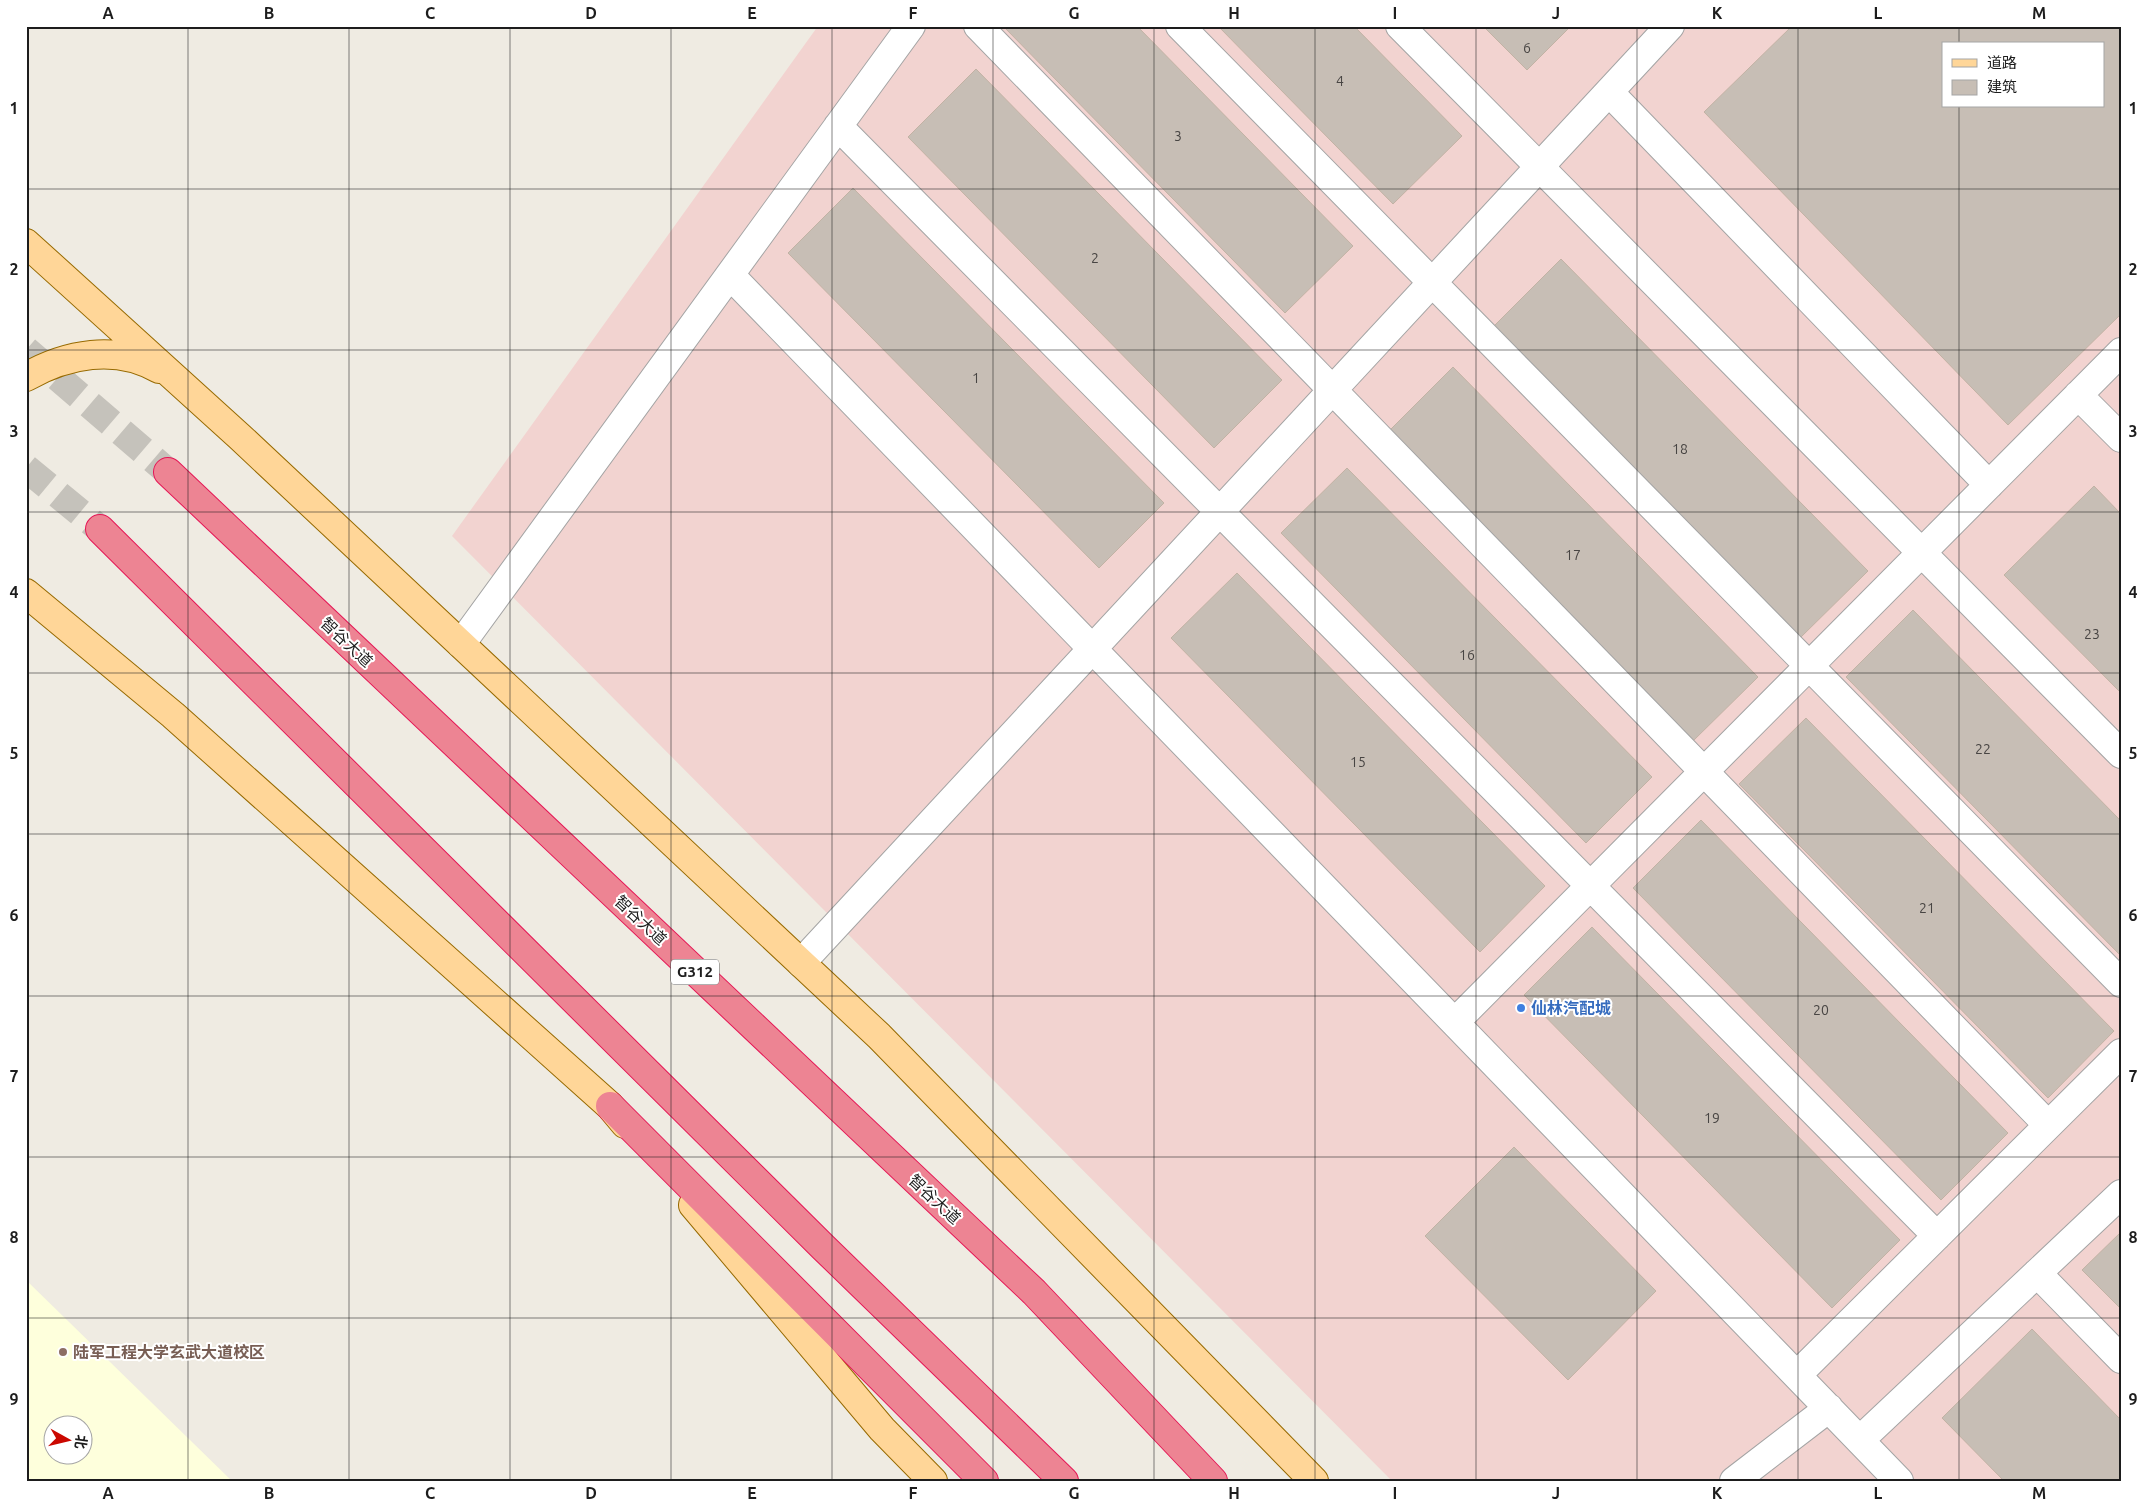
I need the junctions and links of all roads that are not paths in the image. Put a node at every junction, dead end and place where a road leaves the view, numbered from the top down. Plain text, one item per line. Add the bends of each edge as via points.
1 (910, 26) edge
2 (978, 26) edge
3 (1180, 26) edge
4 (1400, 26) edge
5 (1660, 30) edge
6 (1609, 92) junction
7 (838, 126) junction
8 (1539, 166) junction
9 (26, 243) edge
10 (730, 275) junction
11 (1432, 282) junction
12 (2121, 352) edge
13 (26, 377) edge
14 (180, 382) junction
15 (1332, 390) junction
16 (2078, 395) junction
17 (2121, 438) edge
18 (168, 472) tunnel mouth
19 (1989, 485) junction
20 (1220, 512) junction
21 (100, 529) tunnel mouth
22 (1922, 552) junction
23 (30, 596) edge
24 (461, 644) junction
25 (1092, 648) junction
26 (1809, 666) junction
27 (2121, 754) edge
28 (1704, 772) junction
29 (1590, 886) junction
30 (801, 963) junction
31 (2121, 982) edge
32 (1455, 1022) junction
33 (2121, 1053) edge
34 (610, 1106) junction
35 (2048, 1125) junction
36 (2121, 1194) edge
37 (1937, 1236) junction
38 (2037, 1273) junction
39 (2121, 1359) edge
40 (1797, 1375) junction
41 (1829, 1408) junction
42 (1860, 1440) junction
43 (933, 1481) edge
44 (984, 1481) edge
45 (1064, 1481) edge
46 (1213, 1481) edge
47 (1314, 1481) edge
48 (1734, 1481) edge
49 (1900, 1481) edge

1 - 7 lane
2 - 15 lane
3 - 11 lane
4 - 8 lane
5 - 6 lane
6 - 8 lane
6 - 19 lane
7 - 10 lane
7 - 20 lane
8 - 11 lane
8 - 22 lane
9 - 14 main road
10 - 24 lane
10 - 25 lane
11 - 15 lane
11 - 26 lane
12 - 16 lane
13 - 14 main road via 73,357 101,354 129,358 156,367
14 - 24 main road
15 - 20 lane
15 - 28 lane
16 - 17 lane
16 - 19 lane
18 - 46 highway, 智谷大道 / G312 via 1034,1292
19 - 22 lane
20 - 25 lane
20 - 29 lane
21 - 45 highway via 823,1247
22 - 26 lane
22 - 27 lane
23 - 34 main road via 173,715
24 - 30 main road
25 - 30 lane
25 - 32 lane
26 - 28 lane
26 - 31 lane
28 - 29 lane
28 - 35 lane
29 - 32 lane
29 - 37 lane
30 - 47 main road via 879,1036
32 - 40 lane
33 - 35 lane
34 - 43 main road via 882,1429
34 - 44 highway
35 - 37 lane
36 - 38 lane
37 - 40 lane
38 - 39 lane
38 - 42 lane
40 - 41 lane
41 - 42 lane
41 - 48 lane
42 - 49 lane

